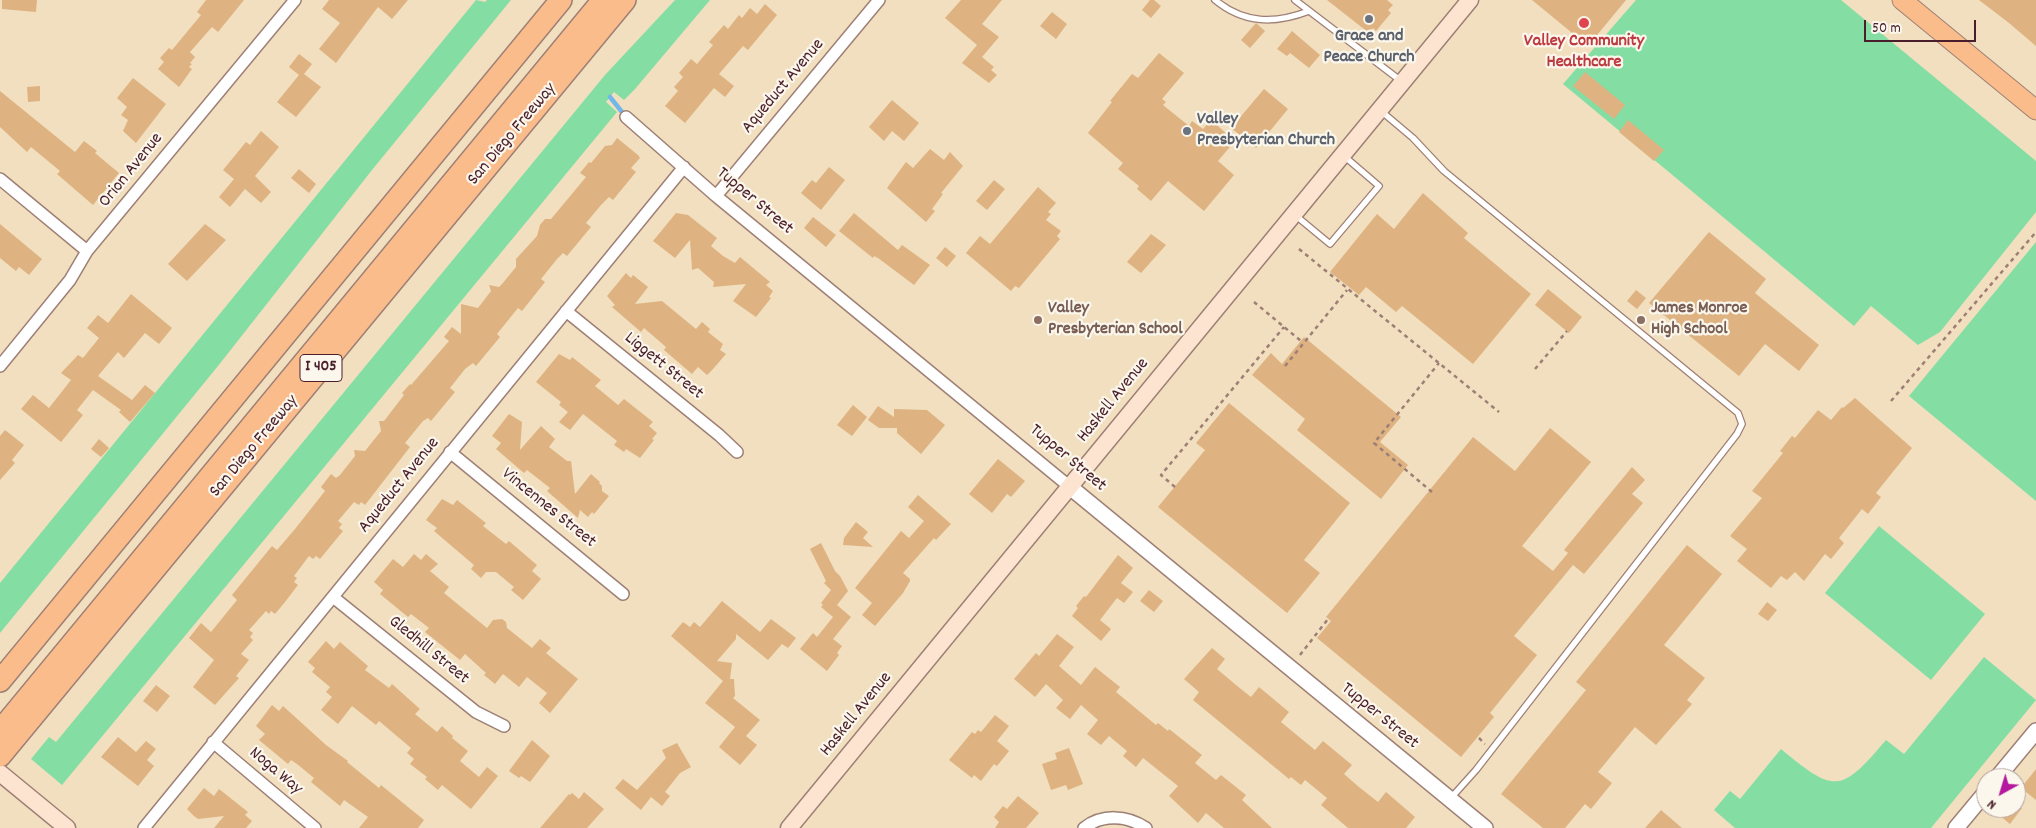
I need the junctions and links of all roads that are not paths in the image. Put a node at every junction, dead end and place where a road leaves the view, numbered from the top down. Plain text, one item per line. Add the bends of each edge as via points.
1 (295, 0) edge
2 (561, 0) edge
3 (588, 0) edge
4 (879, 0) edge
5 (1215, 0) edge
6 (1295, 0) edge
7 (1470, 0) edge
8 (1902, 0) edge
9 (619, 2) edge
10 (1309, 11) junction
11 (1402, 82) junction
12 (1380, 110) junction
13 (2036, 110) edge
14 (626, 117) dead end
15 (1343, 155) junction
16 (684, 167) junction
17 (0, 179) edge
18 (716, 196) junction
19 (1294, 214) junction
20 (87, 251) junction
21 (566, 311) junction
22 (0, 366) edge
23 (450, 452) junction
24 (737, 452) dead end
25 (1070, 487) junction
26 (623, 594) dead end
27 (333, 597) junction
28 (0, 681) edge
29 (8, 720) edge
30 (504, 726) dead end
31 (2036, 732) edge
32 (214, 742) junction
33 (0, 756) edge
34 (2005, 768) edge
35 (0, 773) edge
36 (1450, 799) junction
37 (1976, 804) edge
38 (794, 826) edge
39 (67, 828) edge
40 (144, 828) edge
41 (315, 828) edge
42 (1084, 828) edge
43 (1146, 828) edge
44 (1485, 828) edge
45 (1956, 828) edge

1 - 20 street, Orion Avenue
2 - 28 highway, I 405
3 - 29 highway
4 - 18 street, Aqueduct Avenue
5 - 10 lane via 1228,10 1248,18 1288,19
6 - 10 lane
7 - 11 main road, Haskell Avenue
8 - 13 main road
9 - 29 highway, San Diego Freeway / I 405
10 - 11 lane
11 - 12 main road, Haskell Avenue
12 - 15 main road, Haskell Avenue
12 - 36 lane via 1444,171 1738,413 1742,424 1476,770
14 - 16 street, Tupper Street
15 - 19 main road, Haskell Avenue
15 - 19 lane via 1379,186 1330,244
16 - 18 street, Tupper Street
16 - 21 street, Aqueduct Avenue
17 - 20 street
18 - 25 street, Tupper Street
19 - 25 main road, Haskell Avenue
20 - 22 street, Orion Avenue via 70,280
21 - 23 street, Aqueduct Avenue
21 - 24 street, Liggett Street
23 - 26 street, Vincennes Street
23 - 27 street, Aqueduct Avenue
25 - 36 street, Tupper Street
25 - 38 main road, Haskell Avenue
27 - 30 street, Gledhill Street via 476,712
27 - 32 street, Aqueduct Avenue
29 - 33 highway, San Diego Freeway / I 405
31 - 34 street
32 - 40 street, Aqueduct Avenue
32 - 41 street, Noga Way
35 - 39 main road
36 - 44 street, Tupper Street
37 - 45 street
42 - 43 street via 1106,817

